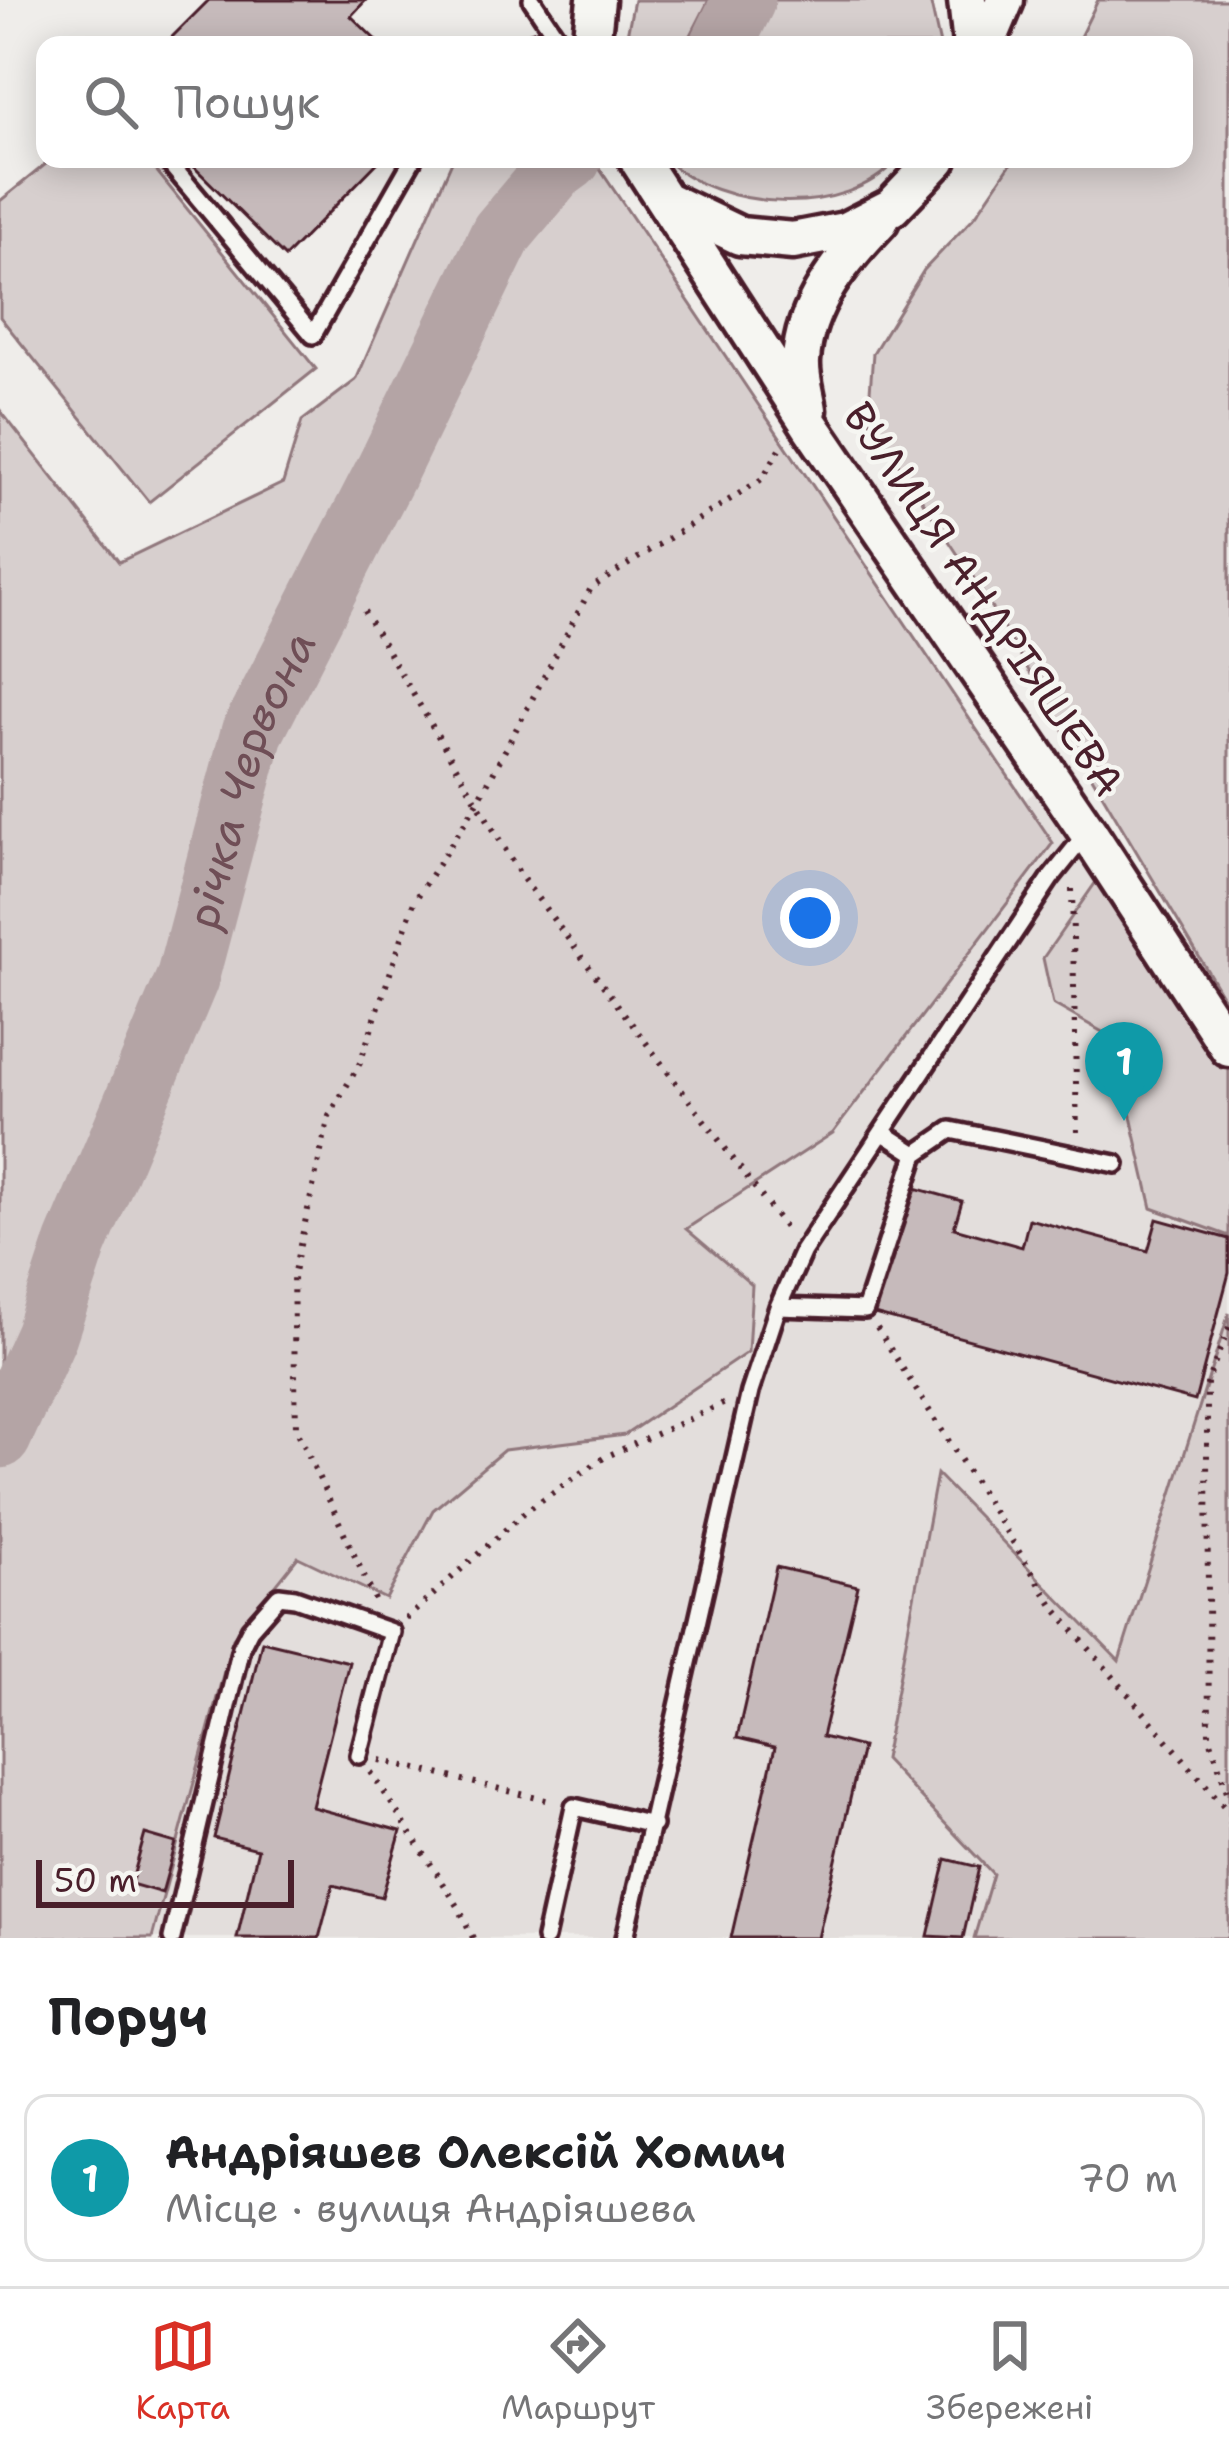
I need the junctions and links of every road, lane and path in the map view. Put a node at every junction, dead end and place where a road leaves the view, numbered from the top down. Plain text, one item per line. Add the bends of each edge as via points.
1 (532, 0) edge
2 (596, 0) edge
3 (967, 0) edge
4 (1005, 0) edge
5 (556, 36) edge
6 (592, 36) edge
7 (971, 36) edge
8 (990, 36) edge
9 (174, 168) edge
10 (408, 168) edge
11 (644, 168) edge
12 (929, 168) edge
13 (665, 200) junction
14 (892, 207) junction
15 (796, 435) junction
16 (364, 611) dead end
17 (476, 803) junction
18 (1080, 842) junction
19 (1229, 1048) edge
20 (882, 1132) junction
21 (916, 1154) junction
22 (1078, 1155) junction
23 (1116, 1164) dead end
24 (802, 1251) junction
25 (778, 1307) junction
26 (865, 1310) junction
27 (1229, 1327) edge
28 (750, 1392) junction
29 (391, 1632) junction
30 (359, 1755) junction
31 (1229, 1798) edge
32 (574, 1807) junction
33 (1229, 1811) edge
34 (653, 1825) junction
35 (172, 1938) edge
36 (473, 1938) edge
37 (545, 1938) edge
38 (625, 1938) edge

1 - 5 lane
2 - 6 street
3 - 7 street
4 - 8 street
9 - 10 lane via 313,335
11 - 13 street, ВУЛИЦЯ АНДРІЯШЕВА
12 - 14 street
13 - 14 street via 740,236 793,241 845,231
13 - 15 street, ВУЛИЦЯ АНДРІЯШЕВА
14 - 15 street via 837,265 813,312
15 - 17 path via 762,479 591,588
15 - 18 street, ВУЛИЦЯ АНДРІЯШЕВА
16 - 17 path
17 - 24 path via 521,876
17 - 29 path via 414,902 360,1064 329,1116 292,1276 296,1428
18 - 19 street, ВУЛИЦЯ АНДРІЯШЕВА
18 - 20 lane
18 - 22 path
20 - 21 lane
20 - 24 lane
21 - 22 lane via 952,1130
21 - 26 lane
22 - 23 lane
24 - 25 lane
25 - 26 lane
25 - 28 lane
26 - 33 path via 1056,1610
27 - 31 path via 1208,1382 1207,1454 1209,1735
28 - 29 path via 605,1456 527,1510
28 - 34 lane
29 - 30 lane
29 - 35 lane via 279,1596 250,1629
30 - 32 path
30 - 36 path
32 - 34 lane
32 - 37 lane
34 - 38 lane

